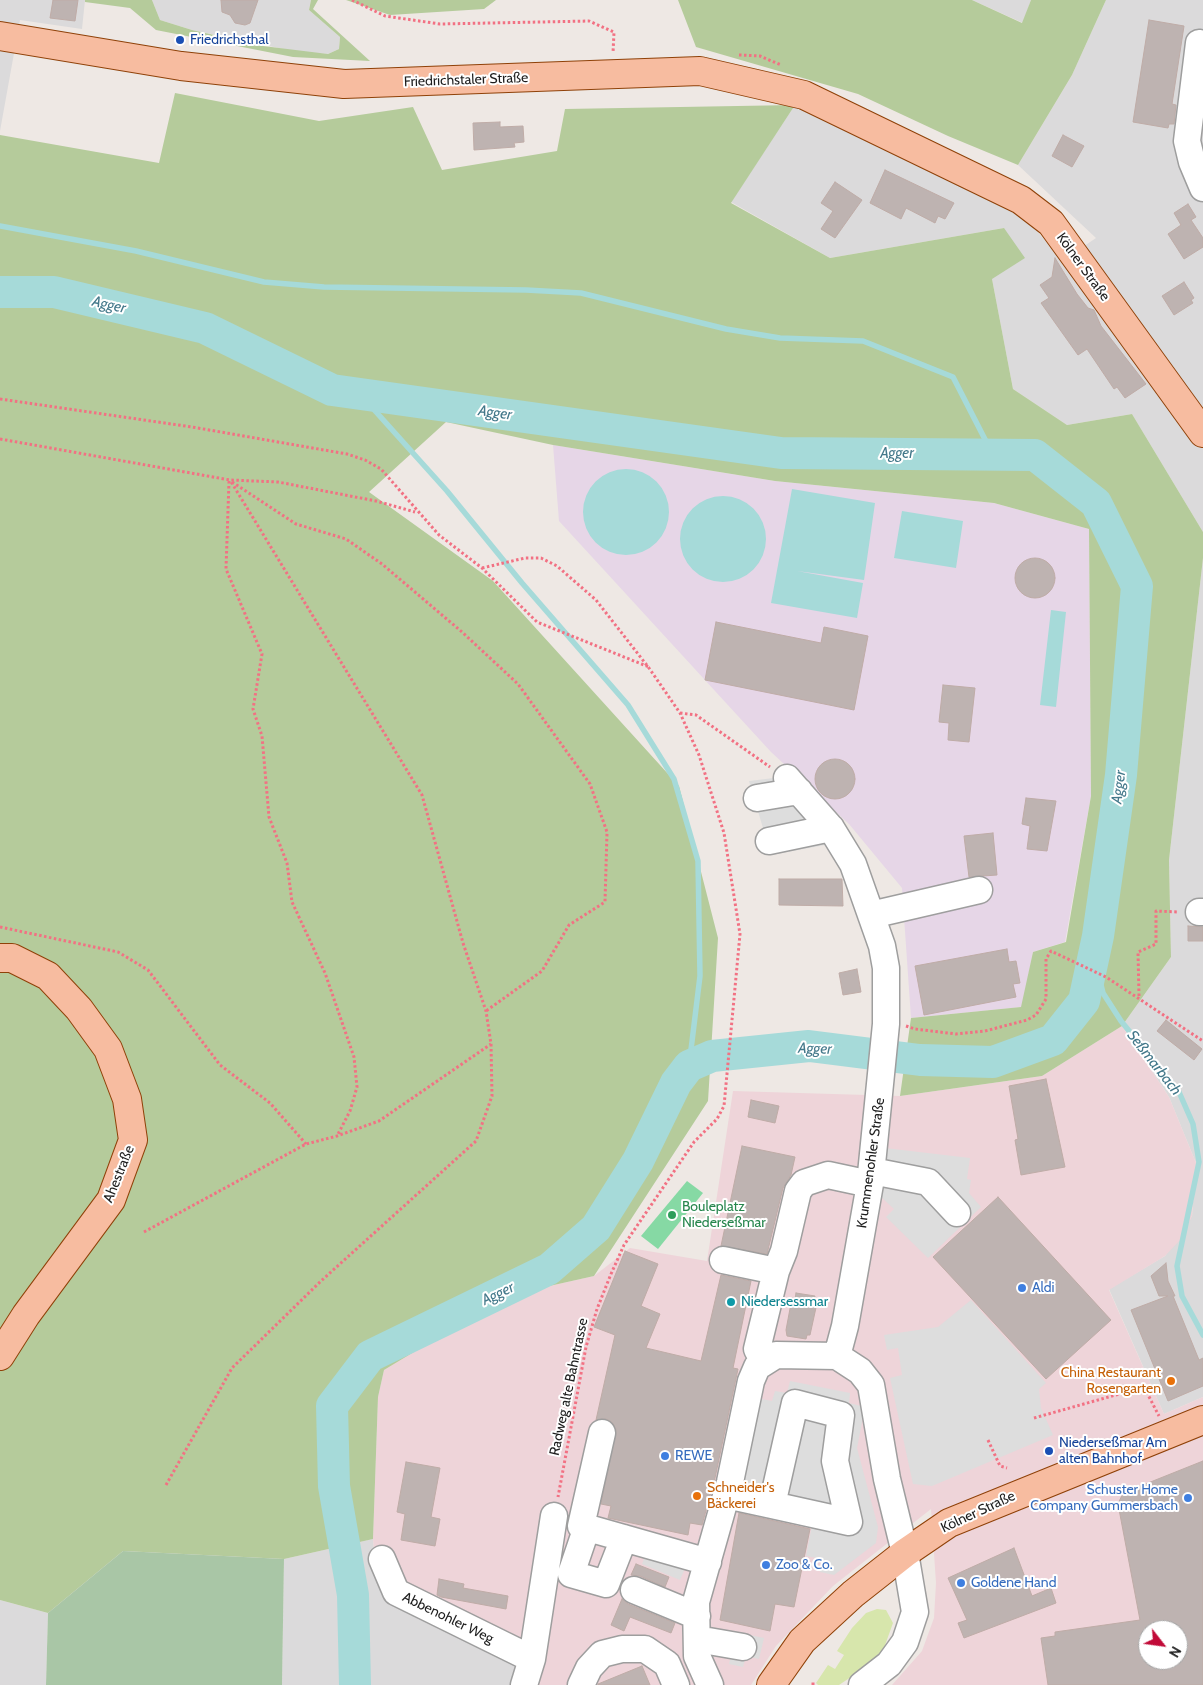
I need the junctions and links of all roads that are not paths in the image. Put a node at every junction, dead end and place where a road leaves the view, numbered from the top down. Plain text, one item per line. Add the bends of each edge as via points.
1 (0, 36) edge
2 (1199, 43) dead end
3 (919, 150) joint
4 (1203, 188) edge
5 (1203, 432) edge
6 (757, 798) dead end
7 (831, 828) junction
8 (769, 841) dead end
9 (980, 890) dead end
10 (871, 915) junction
11 (0, 958) edge
12 (871, 1177) junction
13 (957, 1213) dead end
14 (722, 1260) dead end
15 (776, 1271) junction
16 (0, 1356) edge
17 (837, 1356) junction
18 (758, 1372) junction
19 (1203, 1420) edge
20 (602, 1434) dead end
21 (726, 1495) junction
22 (772, 1505) junction
23 (554, 1516) road end
24 (587, 1527) junction
25 (624, 1538) junction
26 (905, 1553) junction
27 (382, 1560) dead end
28 (708, 1562) junction
29 (634, 1590) dead end
30 (697, 1628) junction
31 (742, 1647) dead end
32 (532, 1659) junction
33 (699, 1680) edge
34 (524, 1685) edge
35 (581, 1685) edge
36 (676, 1685) edge
37 (771, 1685) edge
38 (862, 1685) edge

1 - 3 main road, Friedrichstaler Straße via 181,66 344,84 700,71 804,94
2 - 4 street via 1187,141
3 - 5 main road, Kölner Straße via 1021,200 1050,223
6 - 7 street, Krummenohler Straße via 793,785
7 - 8 street
7 - 10 street, Krummenohler Straße via 853,864
9 - 10 street
10 - 12 street, Krummenohler Straße via 886,968 886,1020
11 - 16 main road, Ahestraße via 12,958 48,976 79,1009 108,1049 127,1099 133,1140 111,1200 26,1315
12 - 13 street via 928,1182
12 - 15 street via 828,1174 804,1183 798,1191
12 - 17 street, Krummenohler Straße via 846,1326
14 - 15 street
15 - 18 street via 758,1349
17 - 18 street via 776,1355
17 - 26 street via 860,1371 871,1385 887,1479
18 - 21 street
19 - 26 main road, Kölner Straße via 949,1523
20 - 24 street via 581,1526
21 - 22 street
21 - 28 street
22 - 22 street via 849,1522 835,1461 842,1415 795,1403
23 - 32 street
24 - 25 street
24 - 25 street via 571,1574 606,1584
25 - 28 street
26 - 37 main road, Kölner Straße via 860,1587 802,1641
26 - 38 street via 914,1612 910,1627 905,1642 889,1664
27 - 32 street, Abbenohler Weg via 396,1592
28 - 30 street via 696,1602
29 - 30 street
30 - 31 street
30 - 33 street
32 - 34 street
35 - 36 street via 589,1668 602,1654 622,1649 645,1649 667,1664

